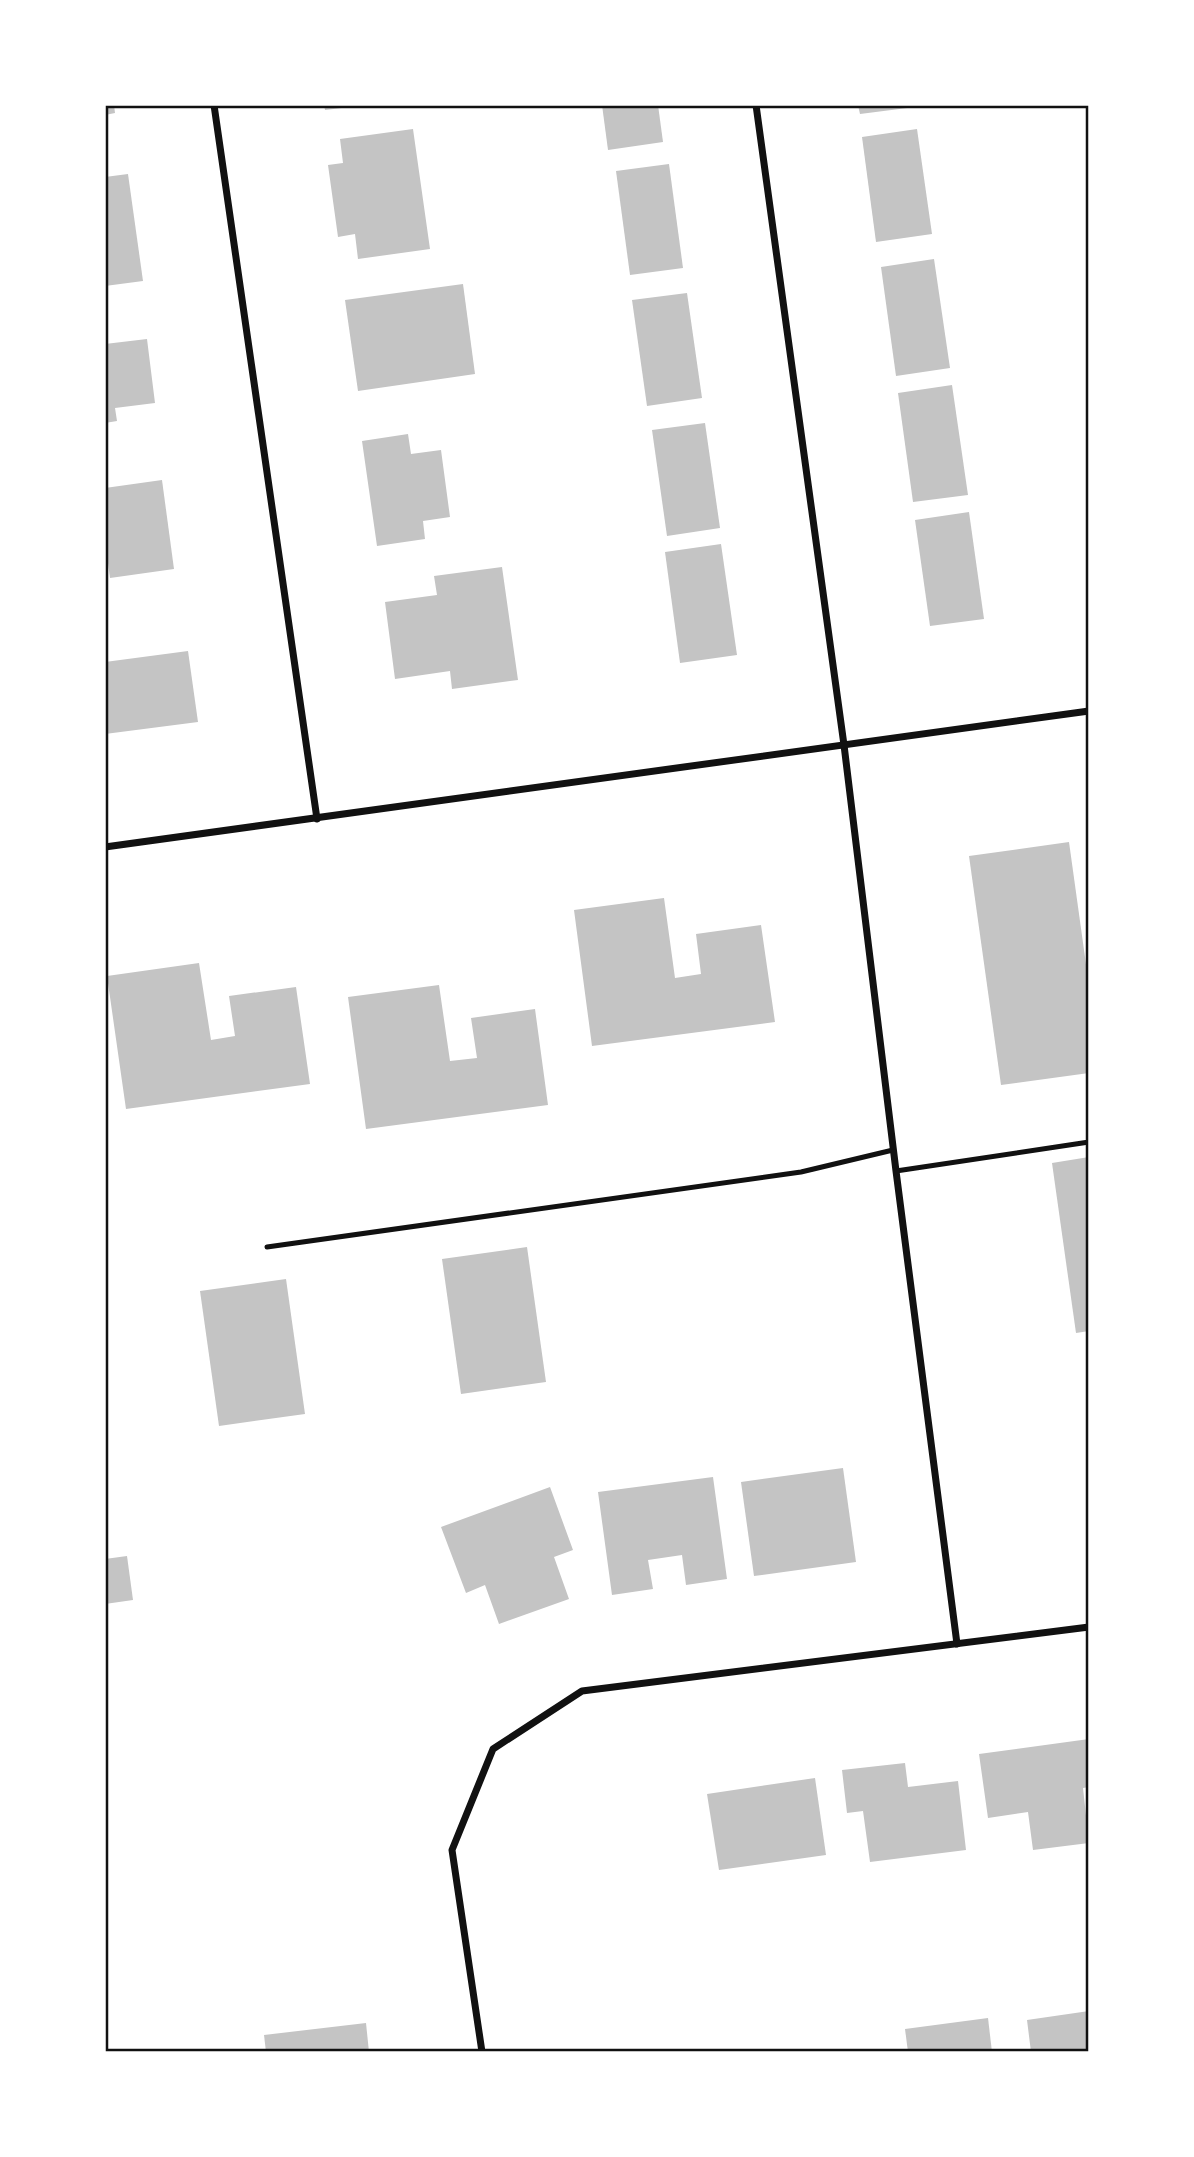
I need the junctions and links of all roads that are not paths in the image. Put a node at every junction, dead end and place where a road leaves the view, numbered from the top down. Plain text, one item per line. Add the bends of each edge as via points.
1 (214, 105) edge
2 (756, 105) edge
3 (1089, 711) edge
4 (844, 745) junction
5 (317, 819) junction
6 (105, 847) edge
7 (1089, 1142) edge
8 (894, 1150) junction
9 (896, 1171) junction
10 (267, 1247) dead end
11 (1089, 1627) edge
12 (957, 1644) junction
13 (482, 2052) edge

1 - 5 street
2 - 4 street
3 - 4 street
4 - 5 street
4 - 8 street
5 - 6 street
7 - 9 lane
8 - 9 street
8 - 10 lane via 801,1172
9 - 12 street
11 - 12 street
12 - 13 street via 582,1690 493,1749 452,1850

